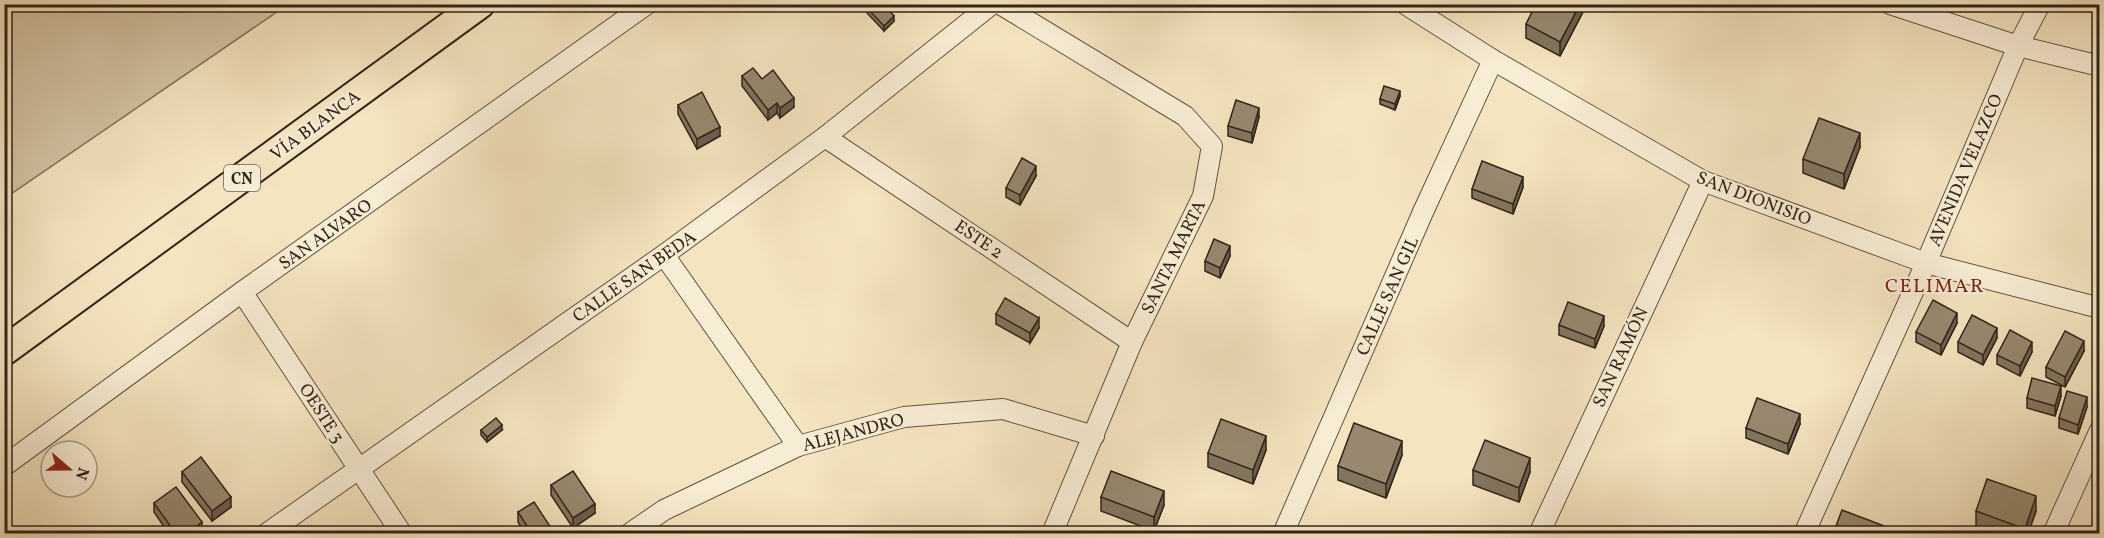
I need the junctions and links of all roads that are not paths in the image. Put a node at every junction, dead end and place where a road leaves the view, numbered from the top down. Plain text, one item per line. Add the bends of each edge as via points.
1 (480, 4) edge
2 (648, 4) edge
3 (992, 4) edge
4 (1000, 4) edge
5 (1406, 4) edge
6 (1890, 4) edge
7 (2040, 4) edge
8 (2018, 46) junction
9 (1493, 60) junction
10 (2100, 66) edge
11 (825, 137) junction
12 (1702, 181) junction
13 (664, 255) junction
14 (1926, 263) junction
15 (242, 292) junction
16 (2100, 308) edge
17 (1132, 342) junction
18 (4, 351) edge
19 (2100, 430) edge
20 (1094, 436) junction
21 (798, 446) junction
22 (4, 466) edge
23 (358, 468) junction
24 (266, 534) edge
25 (402, 534) edge
26 (629, 534) edge
27 (1052, 534) edge
28 (1283, 534) edge
29 (1539, 534) edge
30 (1804, 534) edge
31 (2053, 534) edge

1 - 18 highway, VÍA BLANCA / CN
2 - 15 street, SAN ALVARO
3 - 11 street, CALLE SAN BEDA
4 - 17 street, SANTA MARTA via 1185,116 1212,146 1203,196
5 - 9 street, SAN DIONISIO
6 - 8 street
7 - 8 street, AVENIDA VELAZCO
8 - 10 street
8 - 14 street, AVENIDA VELAZCO
9 - 12 street, SAN DIONISIO
9 - 28 street, CALLE SAN GIL
11 - 13 street, CALLE SAN BEDA
11 - 17 street, ESTE 2
12 - 14 street, SAN DIONISIO
12 - 29 street, SAN RAMÓN
13 - 21 street
13 - 23 street, CALLE SAN BEDA
14 - 16 street, SAN DIONISIO
14 - 30 street, AVENIDA VELAZCO
15 - 22 street, SAN ALVARO
15 - 23 street, OESTE 3
17 - 20 street, SANTA MARTA
19 - 31 street
20 - 21 street, ALEJANDRO via 1003,409 904,417
20 - 27 street, SANTA MARTA
21 - 26 street, ALEJANDRO via 664,510
23 - 24 street, CALLE SAN BEDA
23 - 25 street, OESTE 3

